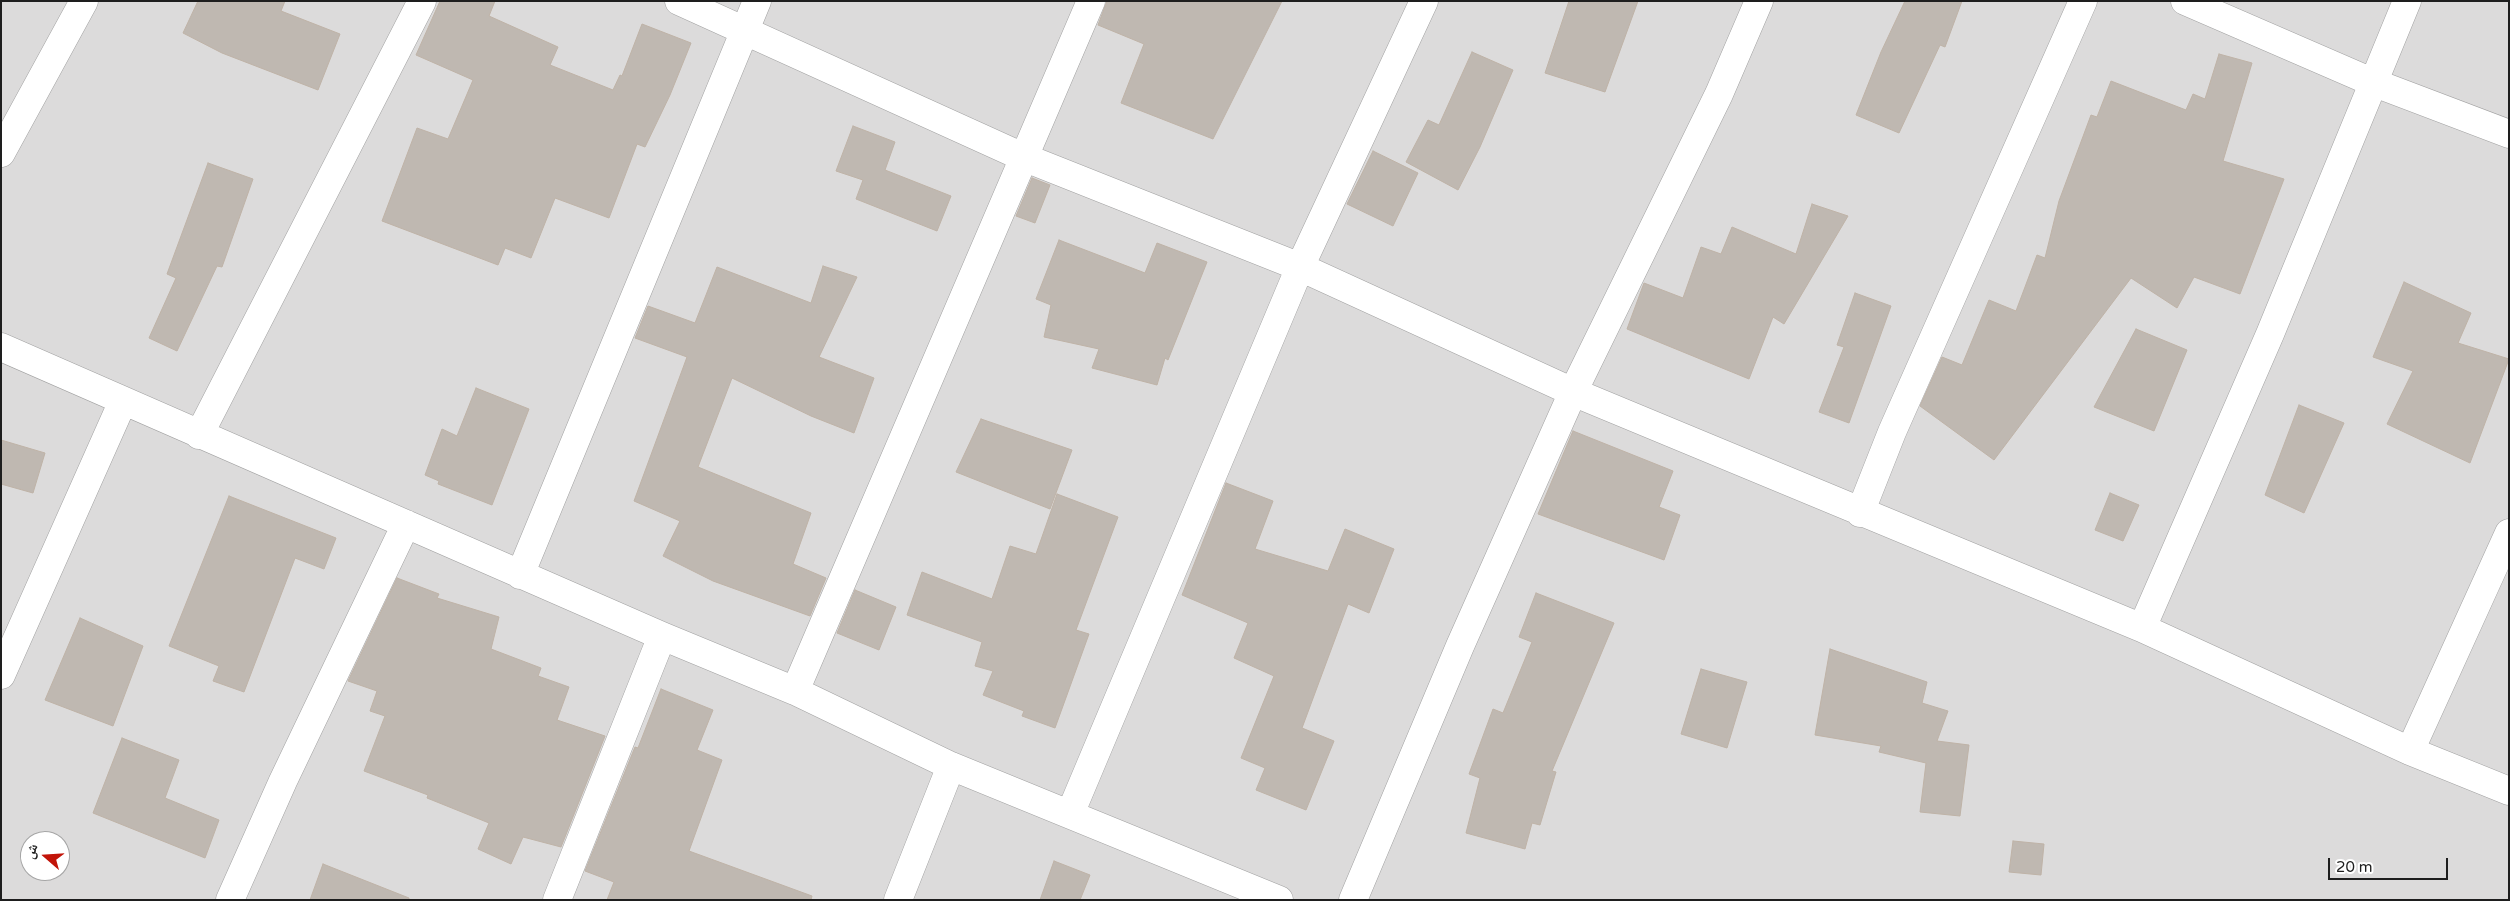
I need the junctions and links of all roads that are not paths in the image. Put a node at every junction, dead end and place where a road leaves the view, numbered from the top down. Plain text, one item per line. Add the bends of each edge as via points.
1 (84, 1) edge
2 (422, 1) edge
3 (679, 1) edge
4 (757, 1) edge
5 (1090, 1) edge
6 (1424, 1) edge
7 (1759, 1) edge
8 (2084, 1) edge
9 (2185, 1) edge
10 (2407, 1) edge
11 (744, 29) junction
12 (2372, 82) junction
13 (2509, 134) edge
14 (1, 153) edge
15 (1023, 157) junction
16 (1300, 267) junction
17 (1, 347) edge
18 (1572, 392) junction
19 (123, 401) junction
20 (199, 435) junction
21 (1860, 513) junction
22 (406, 524) junction
23 (2509, 533) edge
24 (520, 575) junction
25 (2142, 628) junction
26 (662, 636) junction
27 (1, 675) edge
28 (795, 691) junction
29 (2410, 751) junction
30 (951, 766) junction
31 (2509, 791) edge
32 (1070, 814) junction
33 (1234, 892) edge
34 (230, 900) edge
35 (557, 900) edge
36 (898, 900) edge
37 (1279, 900) edge
38 (1353, 900) edge

1 - 14 street
2 - 20 street
3 - 11 street
4 - 11 street
5 - 15 street
6 - 16 street
7 - 18 street via 1719,94
8 - 21 street via 1892,432
9 - 12 street
10 - 12 street
11 - 15 street
11 - 24 street
12 - 13 street
12 - 25 street via 2270,334
15 - 16 street
15 - 28 street
16 - 18 street
16 - 32 street
17 - 19 street
18 - 21 street
18 - 38 street
19 - 20 street
19 - 27 street
20 - 22 street
21 - 25 street
22 - 24 street
22 - 34 street
23 - 29 street
24 - 26 street
25 - 29 street
26 - 28 street
26 - 35 street
28 - 30 street
29 - 31 street
30 - 32 street
30 - 36 street
32 - 33 street
33 - 37 street

